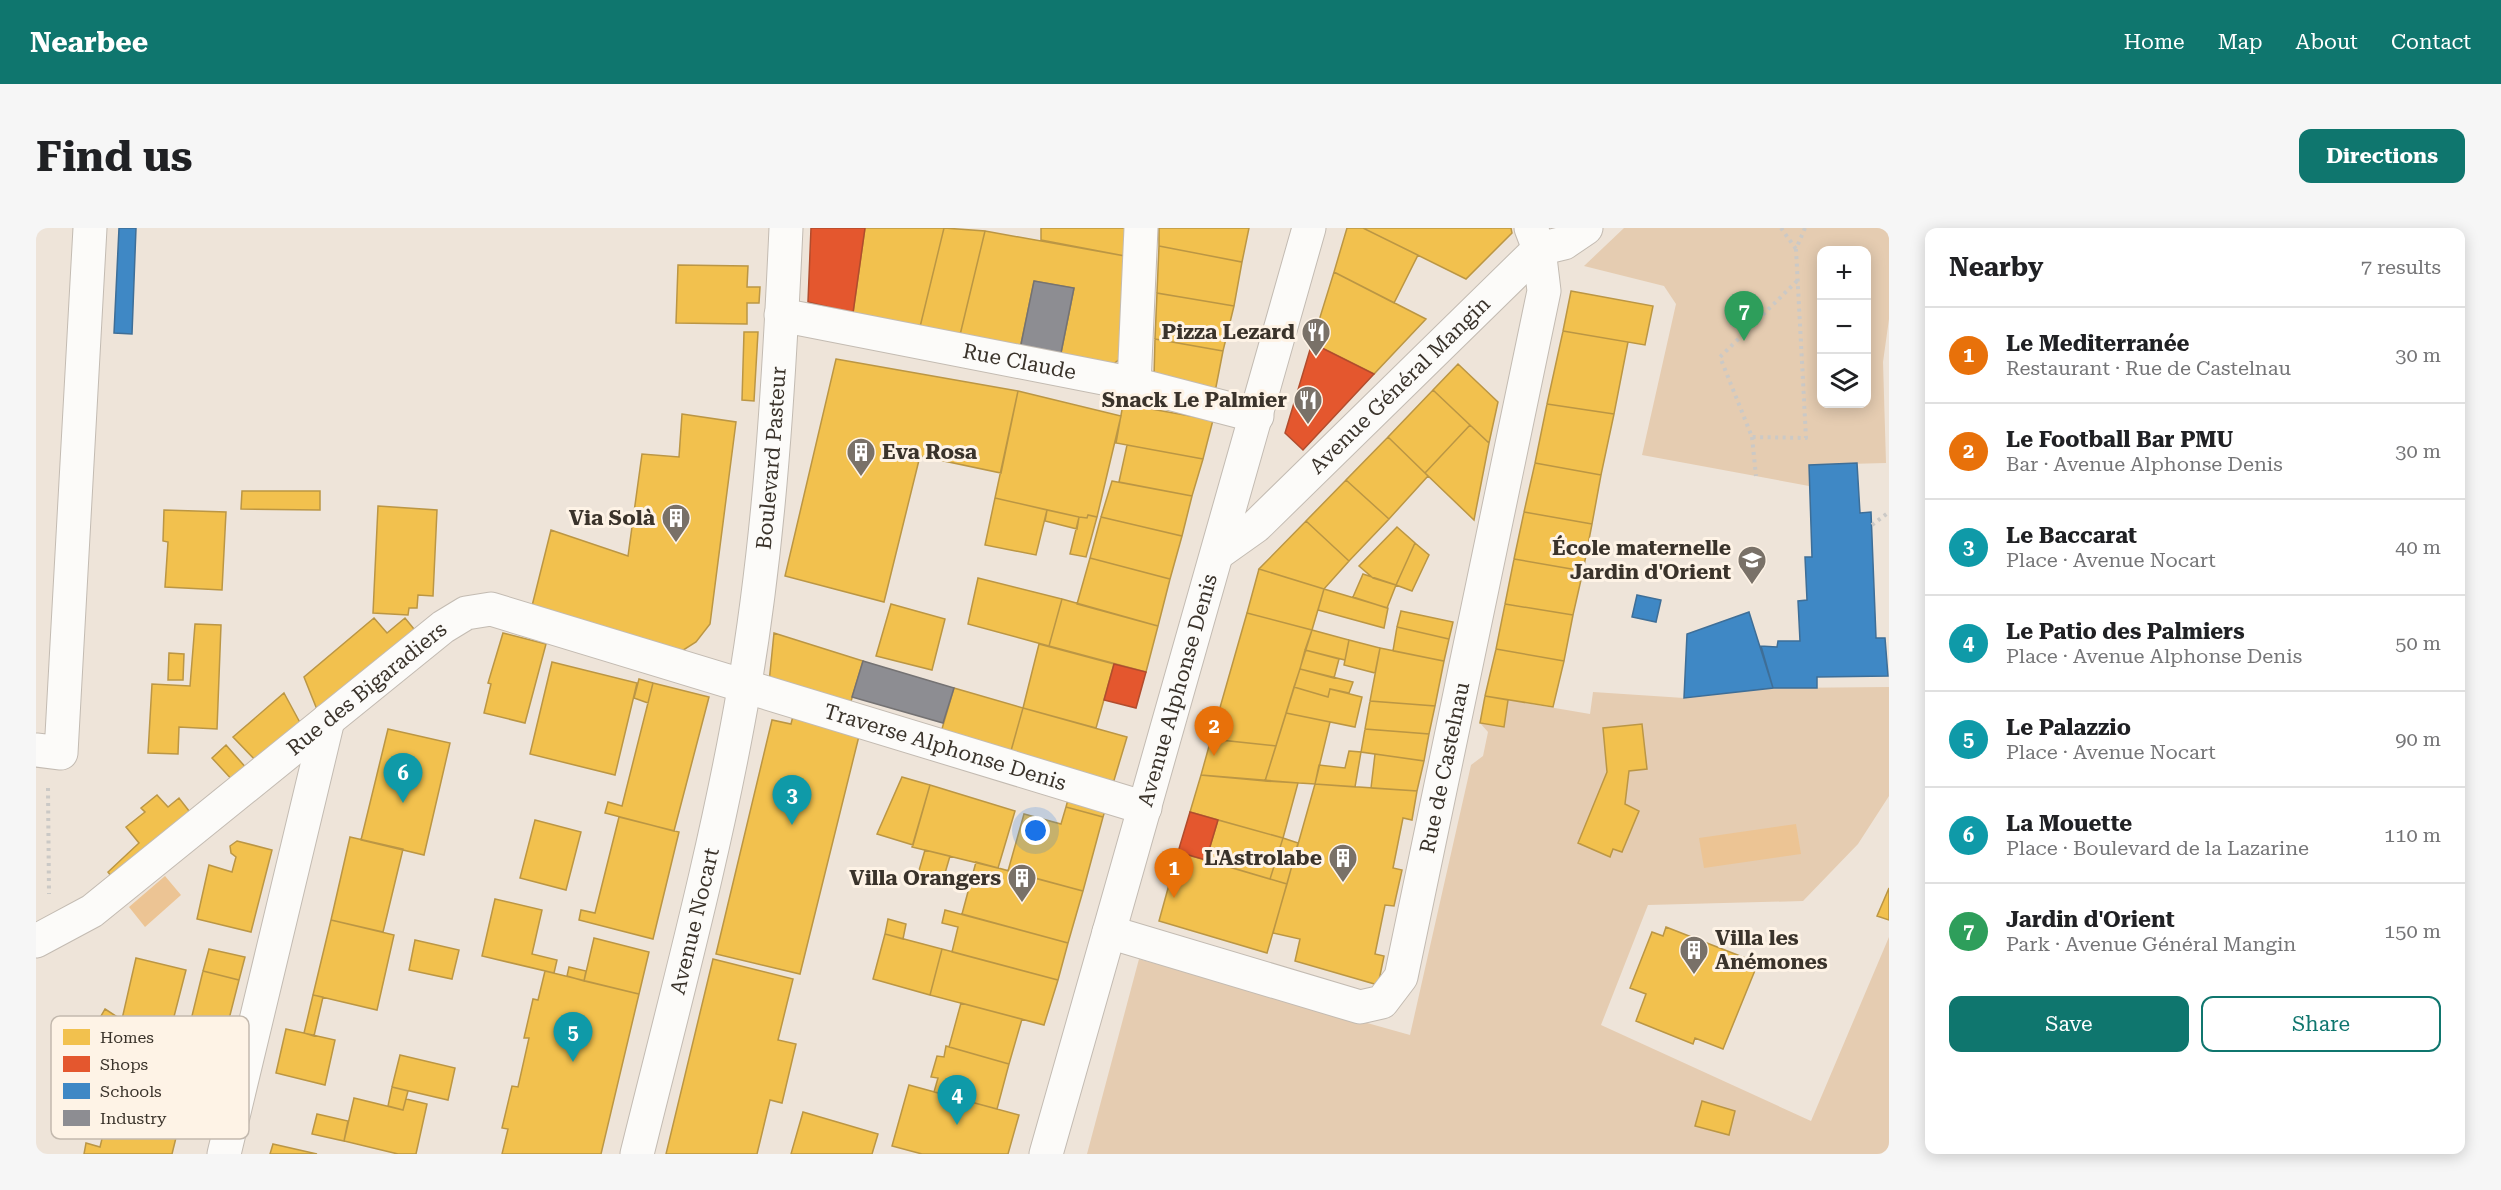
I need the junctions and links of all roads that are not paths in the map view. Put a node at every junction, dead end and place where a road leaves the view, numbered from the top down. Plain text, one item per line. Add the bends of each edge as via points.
1 (90, 228) edge
2 (786, 228) edge
3 (1141, 228) edge
4 (1309, 228) edge
5 (1586, 228) edge
6 (1535, 239) edge
7 (781, 315) junction
8 (1134, 384) junction
9 (1257, 416) junction
10 (1218, 553) junction
11 (745, 687) junction
12 (328, 720) junction
13 (42, 750) edge
14 (1145, 808) junction
15 (1109, 932) junction
16 (42, 937) edge
17 (249, 1050) edge
18 (228, 1139) edge
19 (224, 1154) edge
20 (636, 1154) edge
21 (1046, 1154) edge

1 - 13 street via 61,753
2 - 7 street, Boulevard Pasteur
3 - 8 street
4 - 9 street, Avenue Alphonse Denis
5 - 6 street, Avenue Général Mangin via 1564,243
6 - 10 street, Avenue Général Mangin via 1256,526
6 - 15 street, Rue de Castelnau via 1544,291 1401,977 1382,1002 1360,1007
7 - 8 street, Rue Claude
7 - 11 street, Boulevard Pasteur via 767,506
8 - 9 street, Rue Claude
9 - 10 street, Avenue Alphonse Denis
10 - 14 street, Avenue Alphonse Denis
11 - 12 street, Rue des Bigaradiers via 491,609 466,613 443,627
11 - 14 street, Traverse Alphonse Denis
11 - 20 street, Avenue Nocart via 712,851
12 - 16 street, Rue des Bigaradiers via 92,911
12 - 17 street
14 - 15 street, Avenue Alphonse Denis
15 - 21 street, Avenue Alphonse Denis
18 - 19 street

